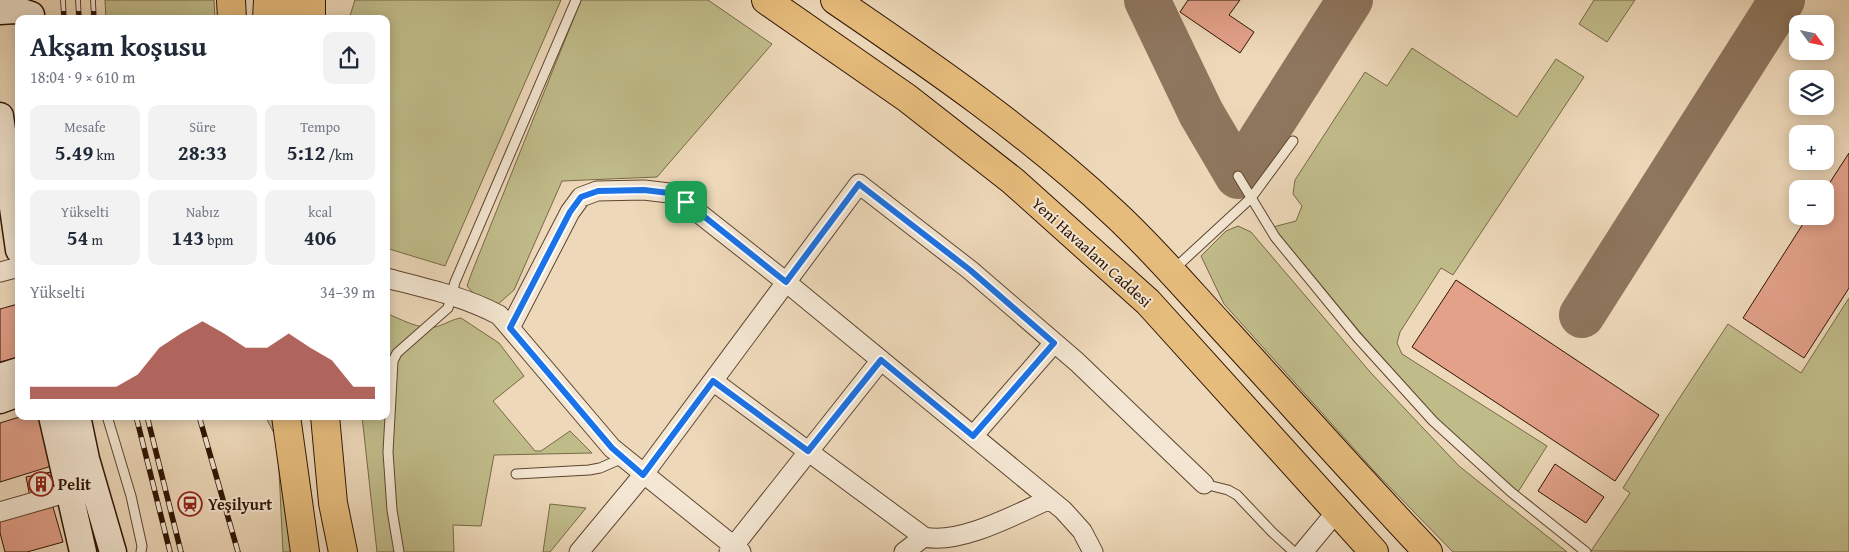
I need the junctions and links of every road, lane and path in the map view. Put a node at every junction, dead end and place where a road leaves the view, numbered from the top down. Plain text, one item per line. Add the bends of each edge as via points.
1 (231, 0) edge
2 (268, 0) edge
3 (576, 0) edge
4 (766, 0) edge
5 (835, 0) edge
6 (0, 11) edge
7 (30, 11) edge
8 (232, 15) edge
9 (267, 15) edge
10 (0, 116) edge
11 (1293, 141) dead end
12 (1238, 176) dead end
13 (1252, 198) junction
14 (15, 222) edge
15 (15, 268) edge
16 (0, 272) edge
17 (1171, 272) junction
18 (390, 279) edge
19 (786, 282) junction
20 (452, 295) junction
21 (510, 328) junction
22 (1054, 343) junction
23 (881, 360) junction
24 (15, 372) edge
25 (0, 377) edge
26 (713, 381) junction
27 (15, 394) edge
28 (0, 400) edge
29 (390, 416) edge
30 (53, 420) edge
31 (78, 420) edge
32 (108, 420) edge
33 (287, 420) edge
34 (303, 420) edge
35 (325, 420) edge
36 (342, 420) edge
37 (390, 420) edge
38 (973, 436) junction
39 (808, 451) junction
40 (623, 458) junction
41 (516, 474) dead end
42 (643, 475) junction
43 (1204, 484) joint
44 (1365, 485) junction
45 (68, 492) junction
46 (1050, 499) junction
47 (1337, 511) junction
48 (0, 512) edge
49 (924, 537) junction
50 (951, 545) edge
51 (734, 550) edge
52 (83, 552) edge
53 (113, 552) edge
54 (141, 552) edge
55 (305, 552) edge
56 (318, 552) edge
57 (343, 552) edge
58 (353, 552) edge
59 (399, 552) edge
60 (580, 552) edge
61 (904, 552) edge
62 (1093, 552) edge
63 (1294, 552) edge
64 (1303, 552) edge
65 (1374, 552) edge
66 (1428, 552) edge
67 (1586, 552) edge

1 - 8 main road
2 - 9 main road
3 - 20 lane
4 - 47 main road, Yeni Havaalanı Caddesi via 907,98 1028,193 1148,302
5 - 17 main road via 919,57 1048,155 1115,214
6 - 7 main road
10 - 14 main road
11 - 13 lane
12 - 13 lane
13 - 17 lane
13 - 67 lane via 1275,236 1357,337 1433,421 1511,492
15 - 16 street
17 - 44 main road
18 - 20 street
19 - 21 street via 686,202 669,193 598,191 581,197 574,206
19 - 22 street via 859,184 970,270
19 - 23 street
19 - 26 street
20 - 21 street via 499,315
20 - 29 lane via 448,308 397,353 393,361
21 - 40 street
22 - 38 street
22 - 43 street
23 - 38 street
23 - 39 street
24 - 25 main road
26 - 39 street
26 - 42 street
27 - 28 main road
30 - 45 main road
31 - 53 main road
32 - 54 lane via 132,496
33 - 55 main road
34 - 56 main road
35 - 57 main road via 333,503
36 - 58 main road
37 - 59 lane via 388,452 392,510
38 - 46 street
39 - 49 street
39 - 51 street
40 - 41 lane via 589,470
40 - 42 street
42 - 51 street
42 - 60 street
43 - 63 lane via 1237,495
44 - 47 main road
44 - 66 main road
45 - 48 street
45 - 52 main road
46 - 50 street via 967,534
46 - 62 street via 1082,531
47 - 64 street
47 - 65 main road, Yeni Havaalanı Caddesi
49 - 50 street
49 - 61 street

